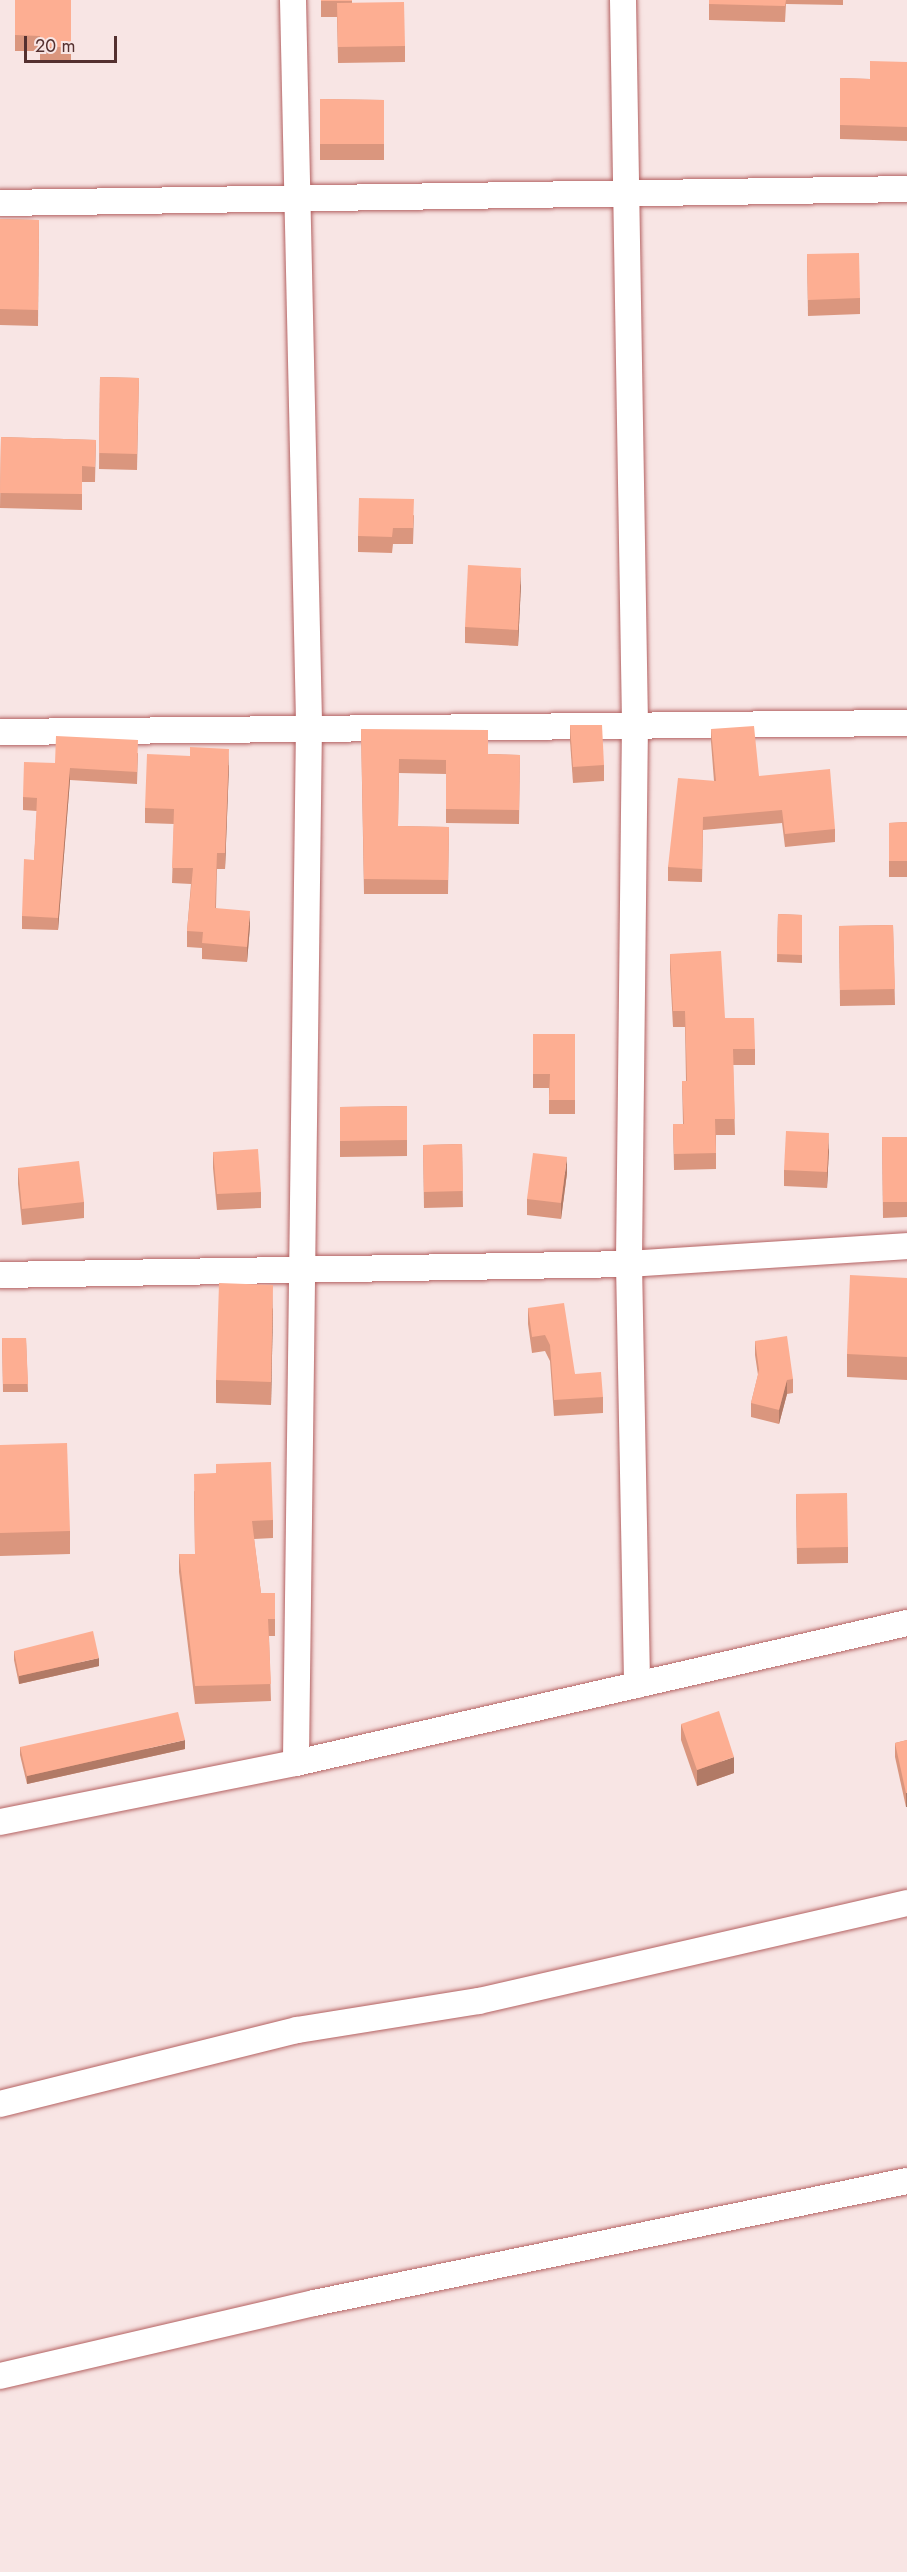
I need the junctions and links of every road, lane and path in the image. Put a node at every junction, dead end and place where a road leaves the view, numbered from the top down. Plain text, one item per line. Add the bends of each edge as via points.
1 (293, 0) edge
2 (623, 0) edge
3 (907, 189) edge
4 (629, 194) junction
5 (298, 199) junction
6 (0, 203) edge
7 (635, 723) junction
8 (907, 723) edge
9 (309, 724) junction
10 (0, 732) edge
11 (907, 1246) edge
12 (629, 1264) junction
13 (305, 1267) junction
14 (0, 1275) edge
15 (907, 1623) edge
16 (638, 1685) junction
17 (296, 1763) junction
18 (0, 1822) edge
19 (907, 1904) edge
20 (0, 2104) edge
21 (907, 2181) edge
22 (0, 2376) edge

1 - 5 street
2 - 4 street
3 - 4 street
4 - 5 street
4 - 7 street
5 - 6 street
5 - 9 street
7 - 8 street
7 - 9 street
7 - 12 street
9 - 10 street
9 - 13 street
11 - 12 street
12 - 13 street
12 - 16 street
13 - 14 street
13 - 17 street
15 - 16 street
16 - 17 street
17 - 18 street
19 - 20 street via 478,2001 297,2030
21 - 22 street via 314,2303

